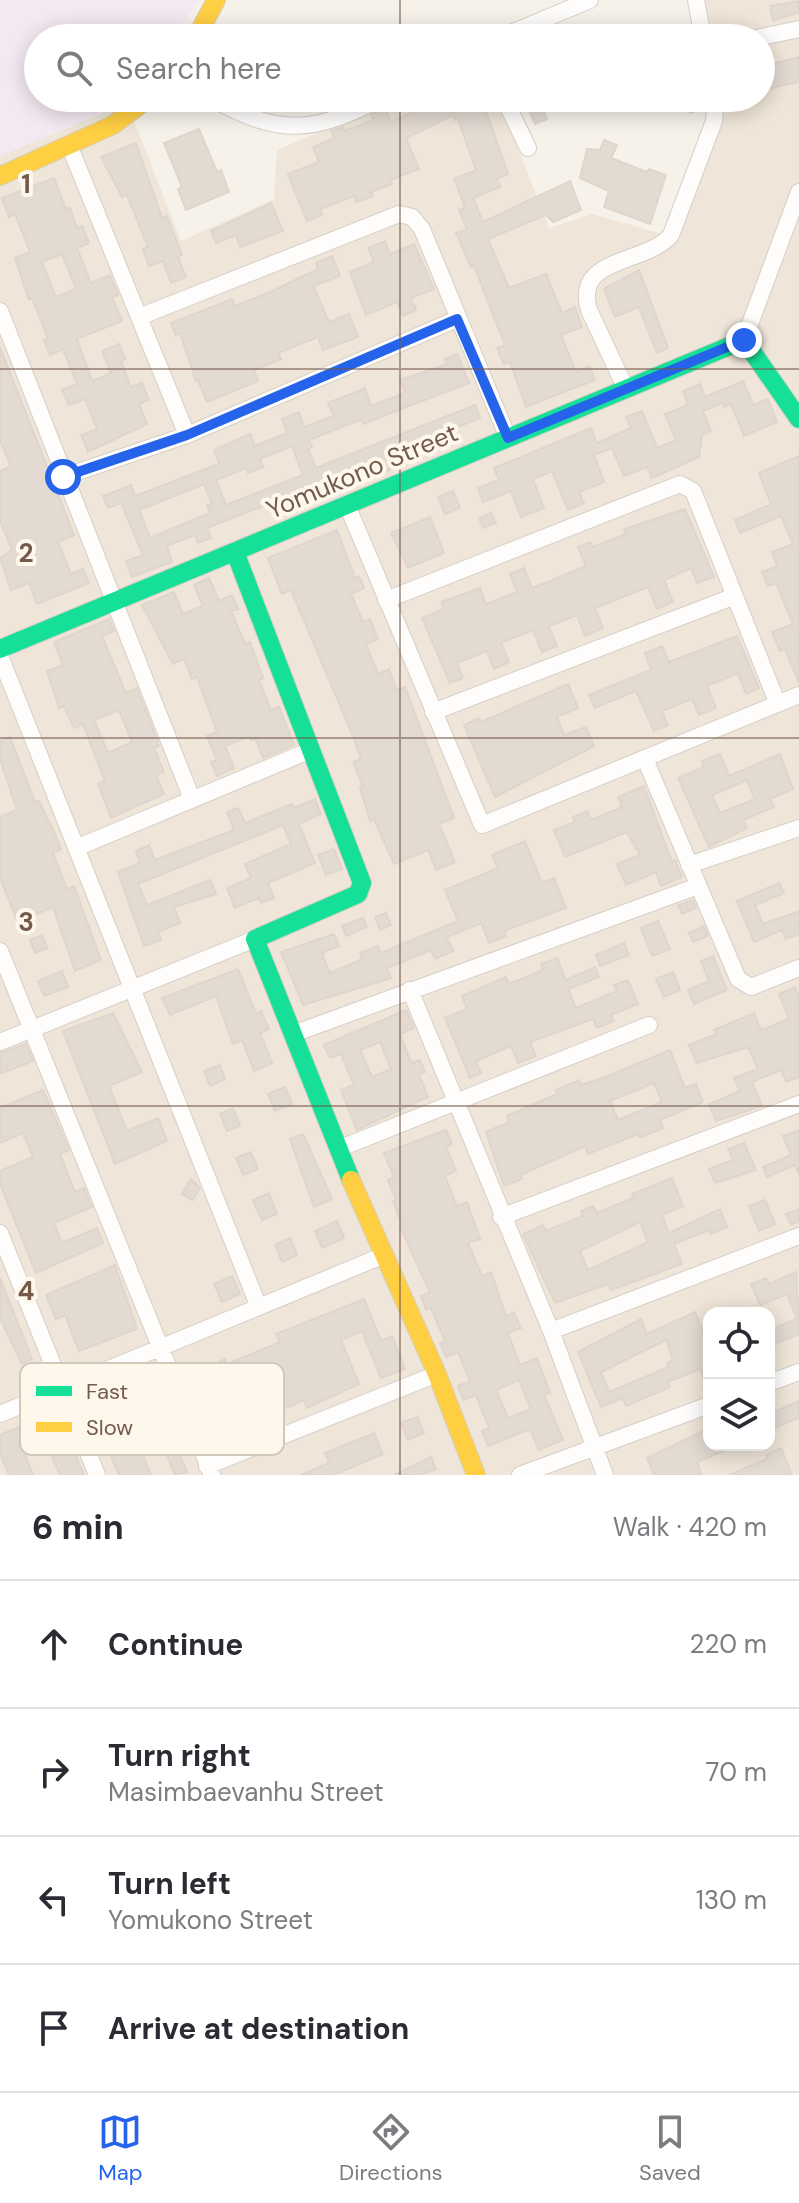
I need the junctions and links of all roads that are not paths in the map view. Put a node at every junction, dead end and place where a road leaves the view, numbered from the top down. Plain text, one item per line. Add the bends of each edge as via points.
1 (216, 0) edge
2 (590, 0) edge
3 (696, 0) edge
4 (203, 24) edge
5 (533, 24) edge
6 (700, 24) edge
7 (799, 29) edge
8 (775, 34) edge
9 (130, 112) edge
10 (236, 112) edge
11 (346, 112) edge
12 (511, 112) edge
13 (715, 112) edge
14 (69, 145) junction
15 (528, 148) dead end
16 (0, 176) edge
17 (799, 192) edge
18 (0, 311) edge
19 (139, 317) junction
20 (457, 319) junction
21 (744, 340) junction
22 (626, 389) junction
23 (797, 411) edge
24 (187, 435) junction
25 (508, 438) junction
26 (63, 477) junction
27 (347, 505) junction
28 (235, 552) junction
29 (735, 596) junction
30 (386, 600) junction
31 (113, 602) junction
32 (0, 649) edge
33 (0, 656) edge
34 (799, 695) edge
35 (777, 702) junction
36 (433, 712) junction
37 (311, 750) junction
38 (645, 759) junction
39 (192, 799) junction
40 (799, 828) edge
41 (76, 848) junction
42 (689, 865) junction
43 (698, 886) junction
44 (255, 939) junction
45 (0, 951) edge
46 (799, 968) edge
47 (130, 987) junction
48 (410, 990) junction
49 (649, 1025) dead end
50 (32, 1028) junction
51 (293, 1034) junction
52 (0, 1042) edge
53 (455, 1102) junction
54 (799, 1104) edge
55 (338, 1149) junction
56 (501, 1217) junction
57 (0, 1233) edge
58 (799, 1236) edge
59 (382, 1256) junction
60 (258, 1305) junction
61 (551, 1331) junction
62 (161, 1349) junction
63 (51, 1363) edge
64 (126, 1363) edge
65 (167, 1363) edge
66 (799, 1372) edge
67 (437, 1374) junction
68 (775, 1381) edge
69 (20, 1406) edge
70 (703, 1407) edge
71 (0, 1414) edge
72 (284, 1439) edge
73 (593, 1445) junction
74 (89, 1455) edge
75 (245, 1455) edge
76 (210, 1470) edge
77 (97, 1475) edge
78 (476, 1475) edge
79 (520, 1475) edge
80 (605, 1475) edge

1 - 4 street
2 - 5 street
3 - 6 street
7 - 8 street
9 - 14 street
10 - 11 street via 291,128
12 - 15 street
13 - 22 street via 671,235 661,247 596,271 589,281 589,310
14 - 16 street
14 - 19 street
17 - 21 street
18 - 26 street
19 - 20 street via 399,214 412,217 422,229
19 - 24 street
20 - 24 street
20 - 25 street
21 - 22 street, Yomukono Street
21 - 23 street
22 - 25 street, Yomukono Street
24 - 26 street
25 - 27 street, Yomukono Street
26 - 31 street
27 - 28 street, Yomukono Street
27 - 30 street
28 - 31 street, Yomukono Street
28 - 37 street
29 - 30 street via 693,491 680,484
29 - 35 street
29 - 36 street
30 - 36 street
31 - 32 street, Yomukono Street
31 - 39 street
33 - 41 street
34 - 35 street
35 - 38 street
36 - 38 street via 482,825
37 - 39 street
37 - 44 street via 361,888 358,894
38 - 42 street
39 - 41 street
40 - 42 street
41 - 47 street
42 - 43 street
43 - 46 street via 743,984 751,987
43 - 48 street
44 - 47 street
44 - 51 street
45 - 50 street
47 - 50 street
47 - 60 street
48 - 51 street
48 - 53 street
49 - 53 street
50 - 52 street
50 - 62 street
51 - 55 street
53 - 55 street
53 - 56 street
54 - 56 street
55 - 59 street
56 - 61 street
57 - 63 street
58 - 61 street
59 - 60 street
59 - 67 street
60 - 62 street
61 - 73 street
62 - 64 street
62 - 65 street
66 - 68 street
67 - 72 street
67 - 78 street
69 - 71 street
70 - 73 street
73 - 79 street
73 - 80 street
74 - 77 street
75 - 76 street

